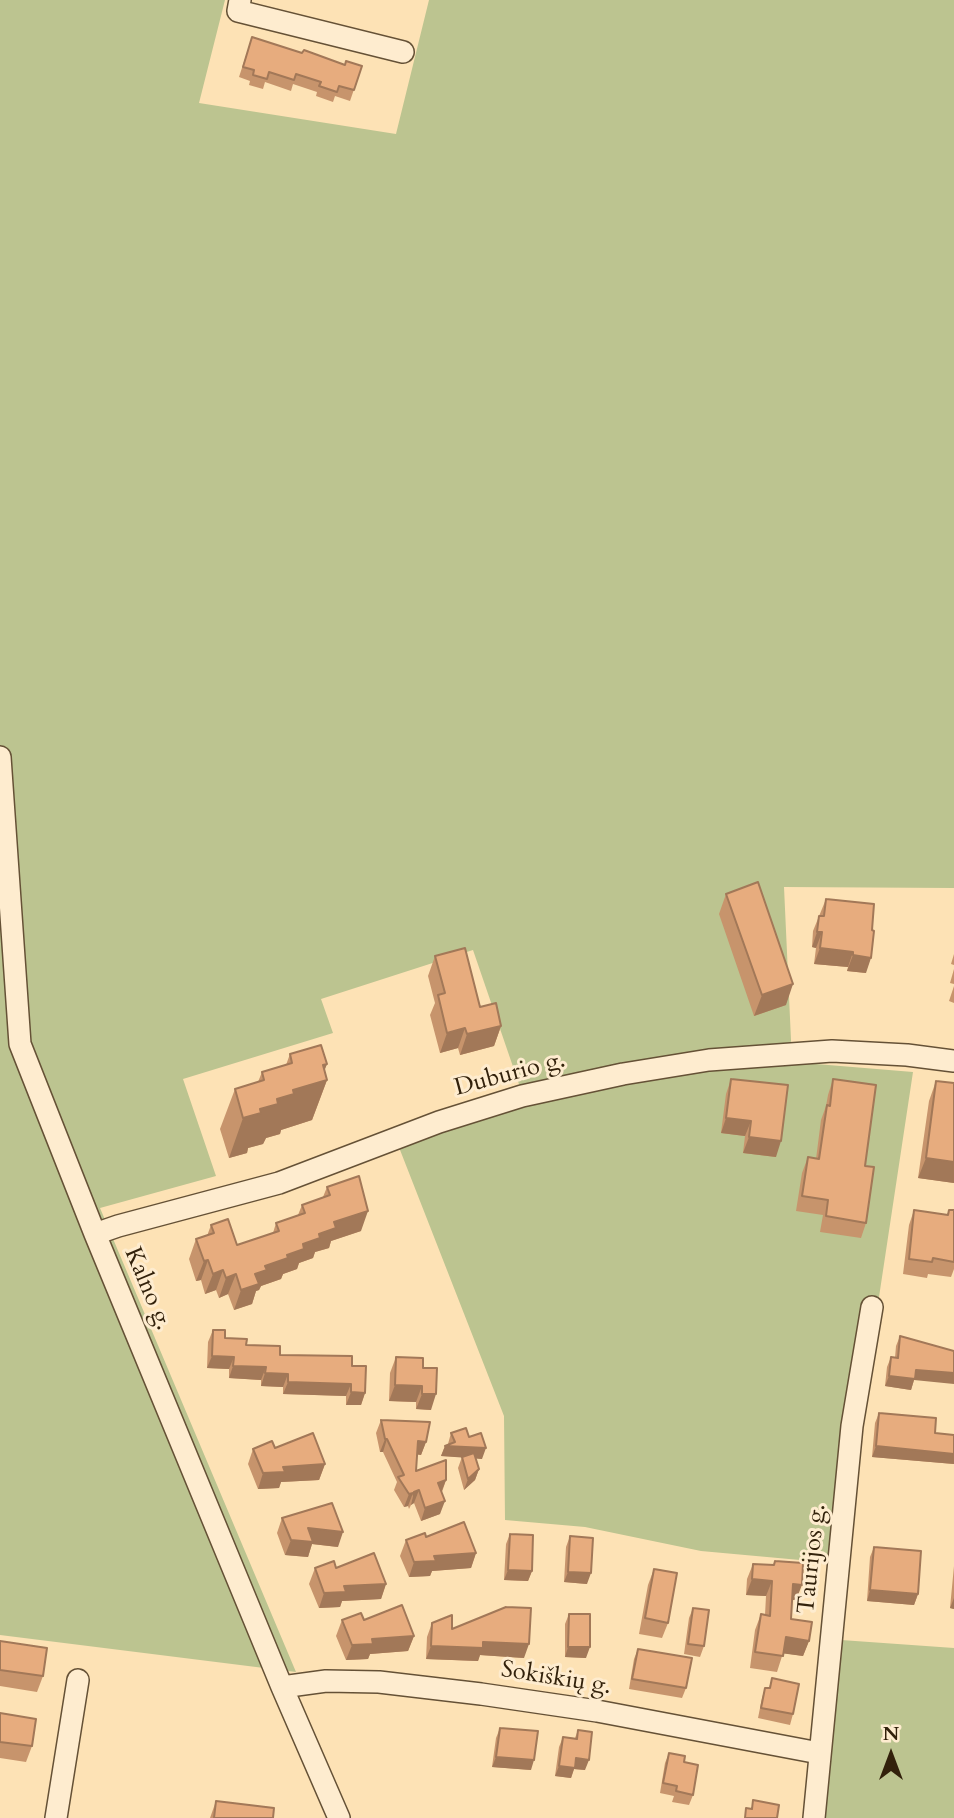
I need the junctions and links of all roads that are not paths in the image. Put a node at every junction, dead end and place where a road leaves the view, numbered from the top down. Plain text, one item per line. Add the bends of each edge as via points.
1 (239, 5) edge
2 (403, 52) dead end
3 (0, 757) edge
4 (954, 1061) edge
5 (96, 1234) junction
6 (872, 1307) dead end
7 (78, 1680) dead end
8 (282, 1687) junction
9 (819, 1753) junction
10 (56, 1818) edge
11 (340, 1818) edge
12 (814, 1818) edge

1 - 2 street
3 - 5 street, Kalno g. via 20,1044
4 - 5 street, Duburio g. via 832,1051 709,1060 623,1074 510,1100 279,1182
5 - 8 street, Kalno g.
6 - 9 street, Taurijos g. via 852,1426
7 - 10 street
8 - 9 street, Sokiškių g. via 326,1681 379,1682 481,1694
8 - 11 street, Kalno g.
9 - 12 street, Taurijos g.

